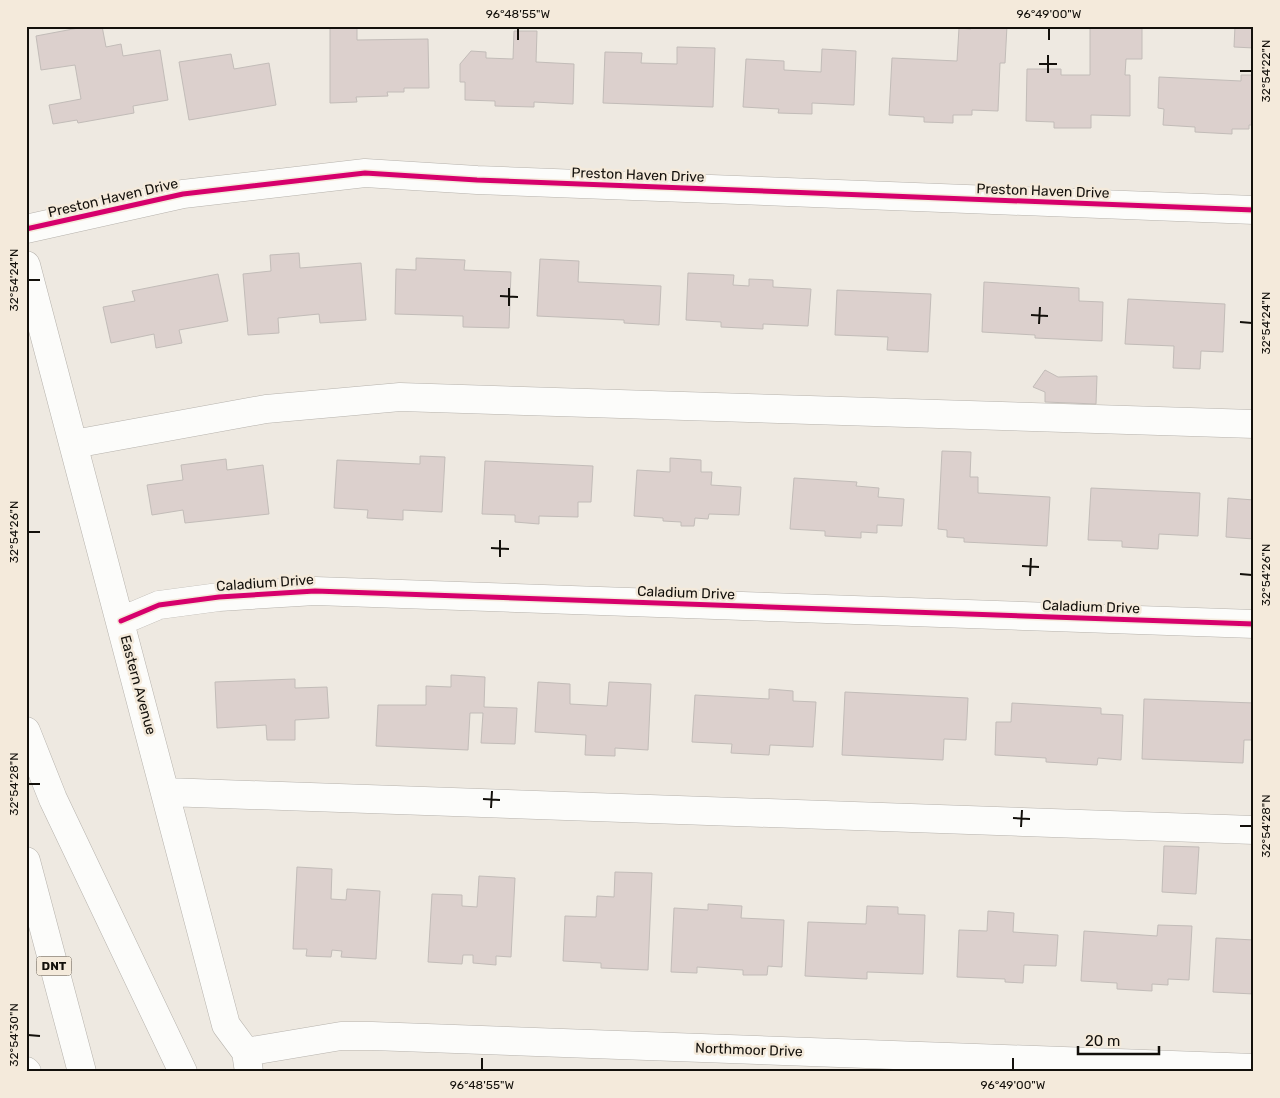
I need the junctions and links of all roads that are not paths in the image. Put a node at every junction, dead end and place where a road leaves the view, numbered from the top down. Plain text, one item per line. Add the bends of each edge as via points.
1 (1254, 210) edge
2 (26, 229) edge
3 (26, 265) edge
4 (1254, 424) edge
5 (74, 444) junction
6 (121, 621) junction
7 (1254, 624) edge
8 (26, 731) edge
9 (166, 792) junction
10 (1254, 830) edge
11 (26, 861) edge
12 (248, 1062) edge
13 (1254, 1068) edge
14 (82, 1072) edge
15 (183, 1072) edge

1 - 2 main road, Preston Haven Drive via 365,173 183,194
3 - 5 main road, Eastern Avenue
4 - 5 main road via 400,397 266,410
5 - 6 main road, Eastern Avenue
6 - 7 main road, Caladium Drive via 160,605 219,597 315,591
6 - 9 main road, Eastern Avenue
8 - 15 main road via 53,799
9 - 10 main road
9 - 12 main road, Eastern Avenue via 226,1025
11 - 14 main road, DNT
12 - 13 main road, Northmoor Drive via 341,1036 372,1036

